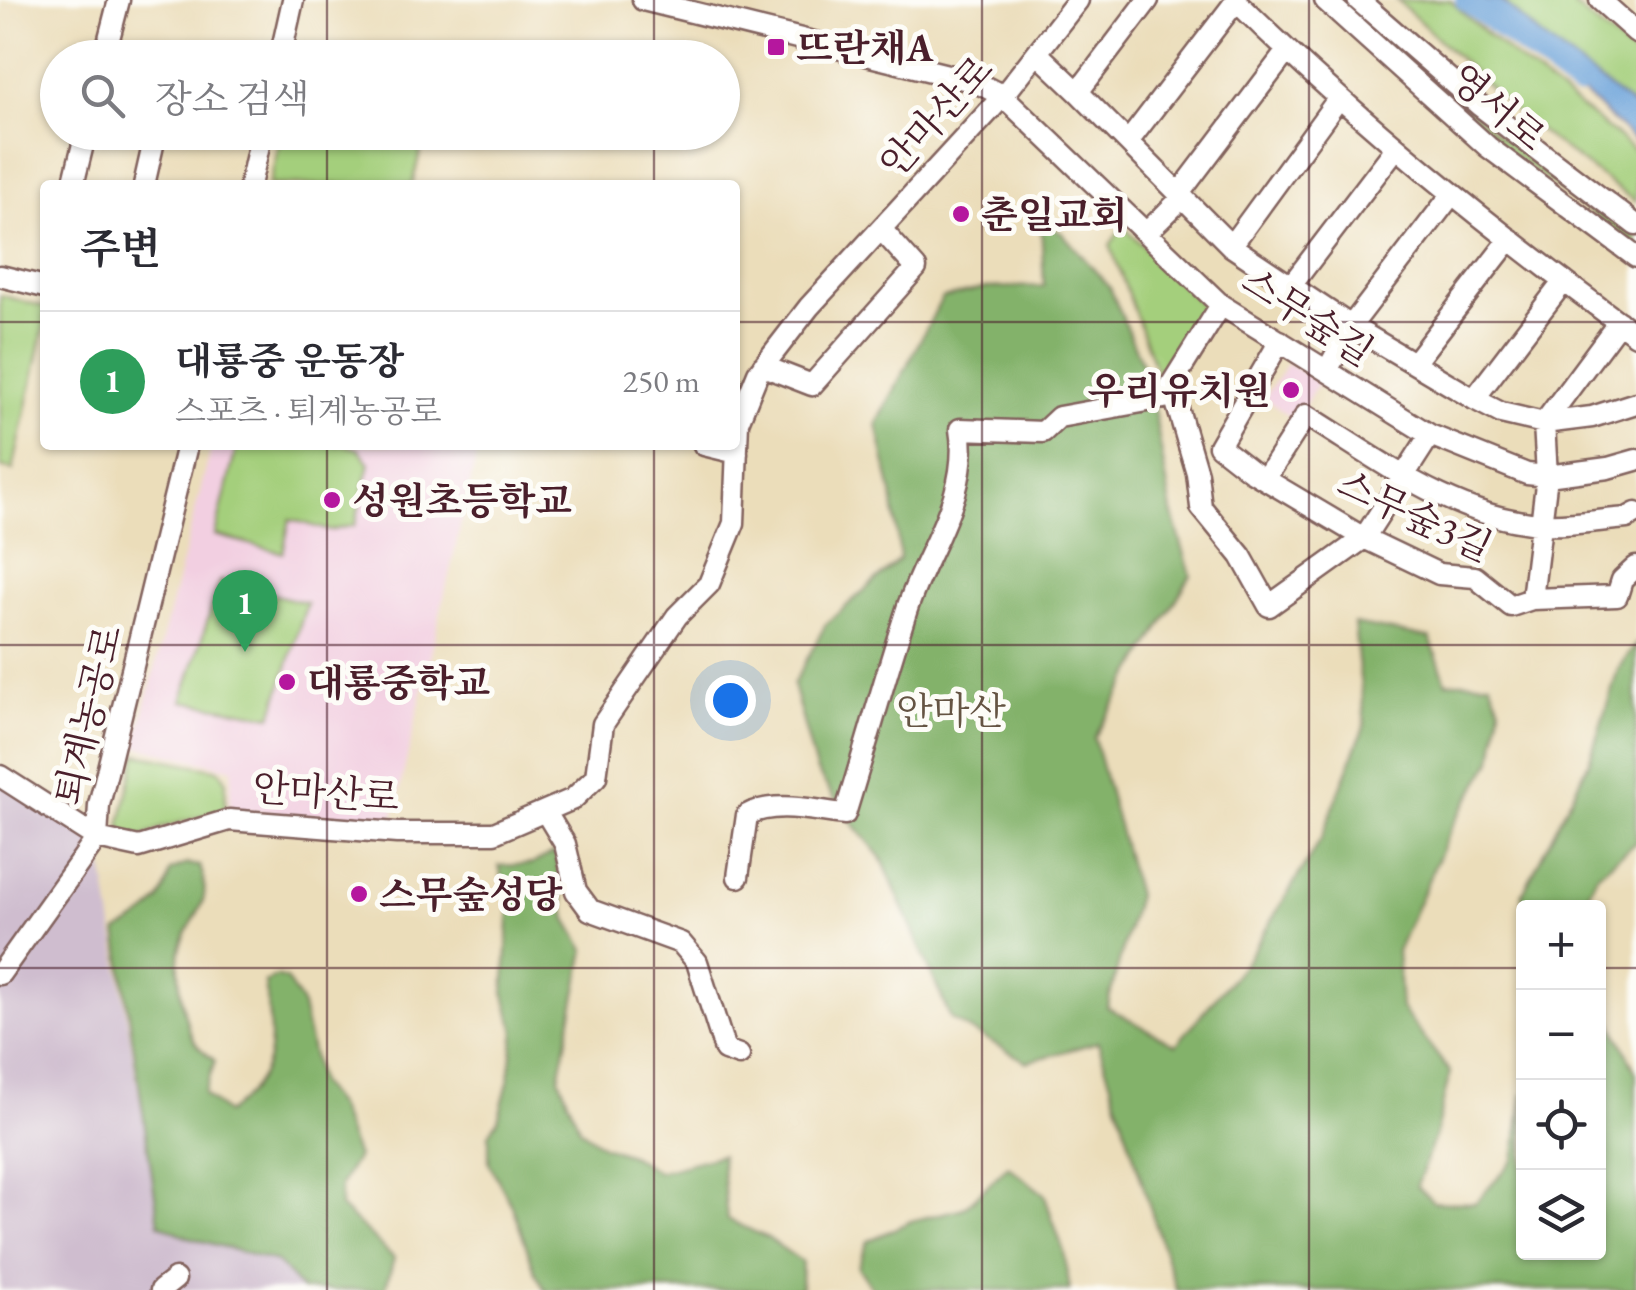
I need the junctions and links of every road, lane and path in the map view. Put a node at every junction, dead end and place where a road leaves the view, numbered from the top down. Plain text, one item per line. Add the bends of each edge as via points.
1 (119, 0) edge
2 (293, 0) edge
3 (643, 0) edge
4 (1078, 0) edge
5 (1148, 0) edge
6 (1236, 0) edge
7 (1325, 0) edge
8 (1358, 0) edge
9 (1600, 0) edge
10 (1636, 32) edge
11 (113, 40) edge
12 (284, 40) edge
13 (1286, 52) junction
14 (1036, 53) junction
15 (1078, 92) junction
16 (1003, 96) junction
17 (1339, 98) junction
18 (1128, 142) junction
19 (1396, 148) junction
20 (82, 150) edge
21 (152, 150) edge
22 (258, 150) edge
23 (74, 180) edge
24 (145, 180) edge
25 (251, 180) edge
26 (1452, 194) junction
27 (1180, 196) junction
28 (1636, 225) edge
29 (880, 229) junction
30 (1146, 233) junction
31 (1510, 238) junction
32 (1232, 246) junction
33 (1636, 257) edge
34 (0, 276) edge
35 (1564, 280) junction
36 (40, 286) edge
37 (1290, 286) junction
38 (1221, 305) junction
39 (1351, 326) junction
40 (1628, 328) edge
41 (1280, 341) junction
42 (1414, 363) junction
43 (764, 366) junction
44 (1327, 371) junction
45 (1174, 396) junction
46 (1474, 399) junction
47 (1636, 403) edge
48 (740, 418) edge
49 (1544, 423) junction
50 (1430, 436) junction
51 (1219, 446) junction
52 (186, 450) edge
53 (725, 450) edge
54 (738, 453) joint
55 (1636, 460) edge
56 (1197, 473) junction
57 (1406, 476) junction
58 (1547, 476) junction
59 (1265, 478) junction
60 (1636, 514) edge
61 (1542, 524) junction
62 (1364, 538) junction
63 (1636, 567) edge
64 (1532, 599) junction
65 (0, 776) edge
66 (545, 811) junction
67 (98, 838) junction
68 (738, 877) dead end
69 (0, 974) edge
70 (739, 1056) dead end

1 - 11 street
2 - 12 street
3 - 16 street via 976,82
4 - 14 street, 안마산로
5 - 15 street
6 - 13 street
6 - 18 street
7 - 33 street, 영서로 via 1488,147
8 - 28 street, 영서로 via 1479,105
9 - 10 street
13 - 17 street
13 - 27 street
14 - 15 street
14 - 16 street, 안마산로
15 - 18 street
16 - 29 street, 안마산로
16 - 30 street, 스무숲길
17 - 19 street
17 - 32 street
18 - 27 street
19 - 26 street
19 - 37 street
20 - 23 street
21 - 24 street
22 - 25 street
26 - 31 street
26 - 39 street
27 - 30 street
27 - 32 street
29 - 43 street, 안마산로
29 - 43 street, 안마산로 via 916,268 812,385
30 - 38 street, 스무숲길
31 - 35 street
31 - 42 street
32 - 37 street
34 - 36 street
35 - 40 street
35 - 46 street
37 - 39 street
38 - 41 street, 스무숲길
38 - 45 street via 1171,385
39 - 42 street
39 - 44 street
40 - 49 street
41 - 44 street, 스무숲길
41 - 51 street
42 - 46 street
43 - 48 street, 안마산로
44 - 50 street, 스무숲길
45 - 56 street
45 - 68 street via 1059,417 1042,432 960,428 964,452 956,489 908,606 846,814 784,808 747,815
46 - 49 street
47 - 49 street
49 - 58 street
50 - 57 street
50 - 58 street, 스무숲길
51 - 56 street
51 - 59 street, 스무숲3길
52 - 67 street, 퇴계농공로 via 99,806
53 - 54 street
54 - 66 street, 안마산로 via 734,523 708,584 677,616 602,724 596,778 573,799
55 - 58 street, 스무숲길
56 - 62 street via 1201,507 1232,542 1269,606
57 - 59 street via 1306,415
57 - 61 street via 1475,512
57 - 62 street
58 - 61 street
59 - 62 street, 스무숲3길
60 - 61 street
61 - 64 street
62 - 64 street, 스무숲3길 via 1439,574 1476,577 1512,606
63 - 64 street, 스무숲3길 via 1617,596
65 - 67 street, 안마산로
66 - 67 street, 안마산로 via 494,833 228,820 139,847
66 - 70 street via 590,910 681,942 697,962 725,1050
67 - 69 street, 퇴계농공로

